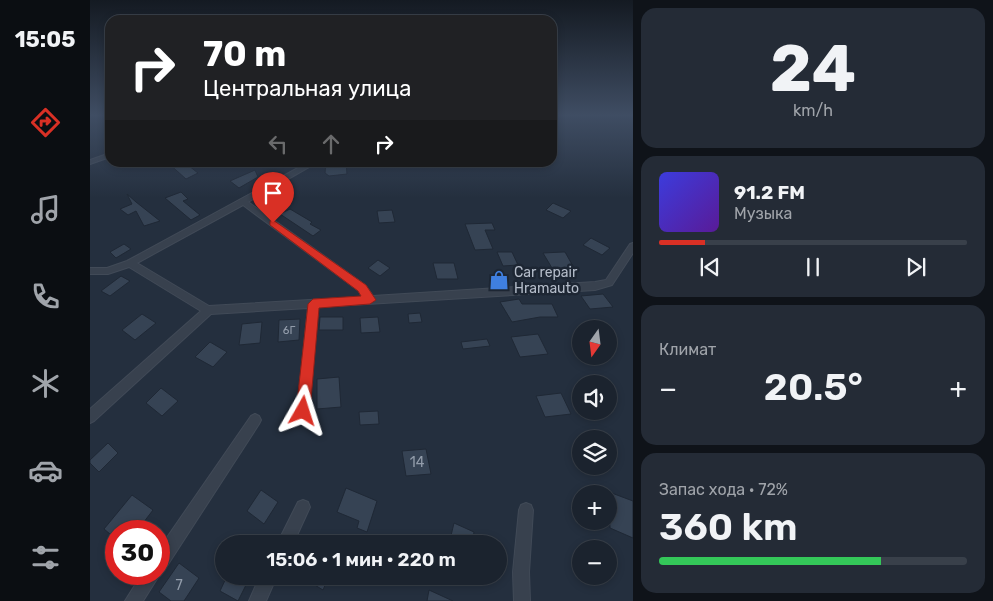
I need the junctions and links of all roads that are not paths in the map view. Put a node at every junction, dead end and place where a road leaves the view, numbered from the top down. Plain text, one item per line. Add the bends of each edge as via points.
1 (105, 157) edge
2 (90, 162) edge
3 (307, 167) edge
4 (244, 202) junction
5 (633, 246) edge
6 (130, 263) junction
7 (90, 271) edge
8 (370, 300) junction
9 (313, 304) junction
10 (208, 310) junction
11 (303, 411) dead end
12 (90, 417) edge
13 (255, 420) dead end
14 (303, 507) dead end
15 (526, 510) dead end
16 (289, 535) edge
17 (170, 547) edge
18 (144, 585) edge
19 (265, 585) edge
20 (133, 601) edge
21 (257, 601) edge
22 (522, 601) edge

1 - 2 street
3 - 4 street
4 - 6 street
4 - 8 street via 362,288
5 - 8 street via 609,283 595,286
6 - 7 street via 108,271
6 - 10 street
8 - 9 street
9 - 10 street
9 - 11 street
10 - 12 street
13 - 17 street
14 - 16 street
15 - 22 street
18 - 20 street
19 - 21 street

